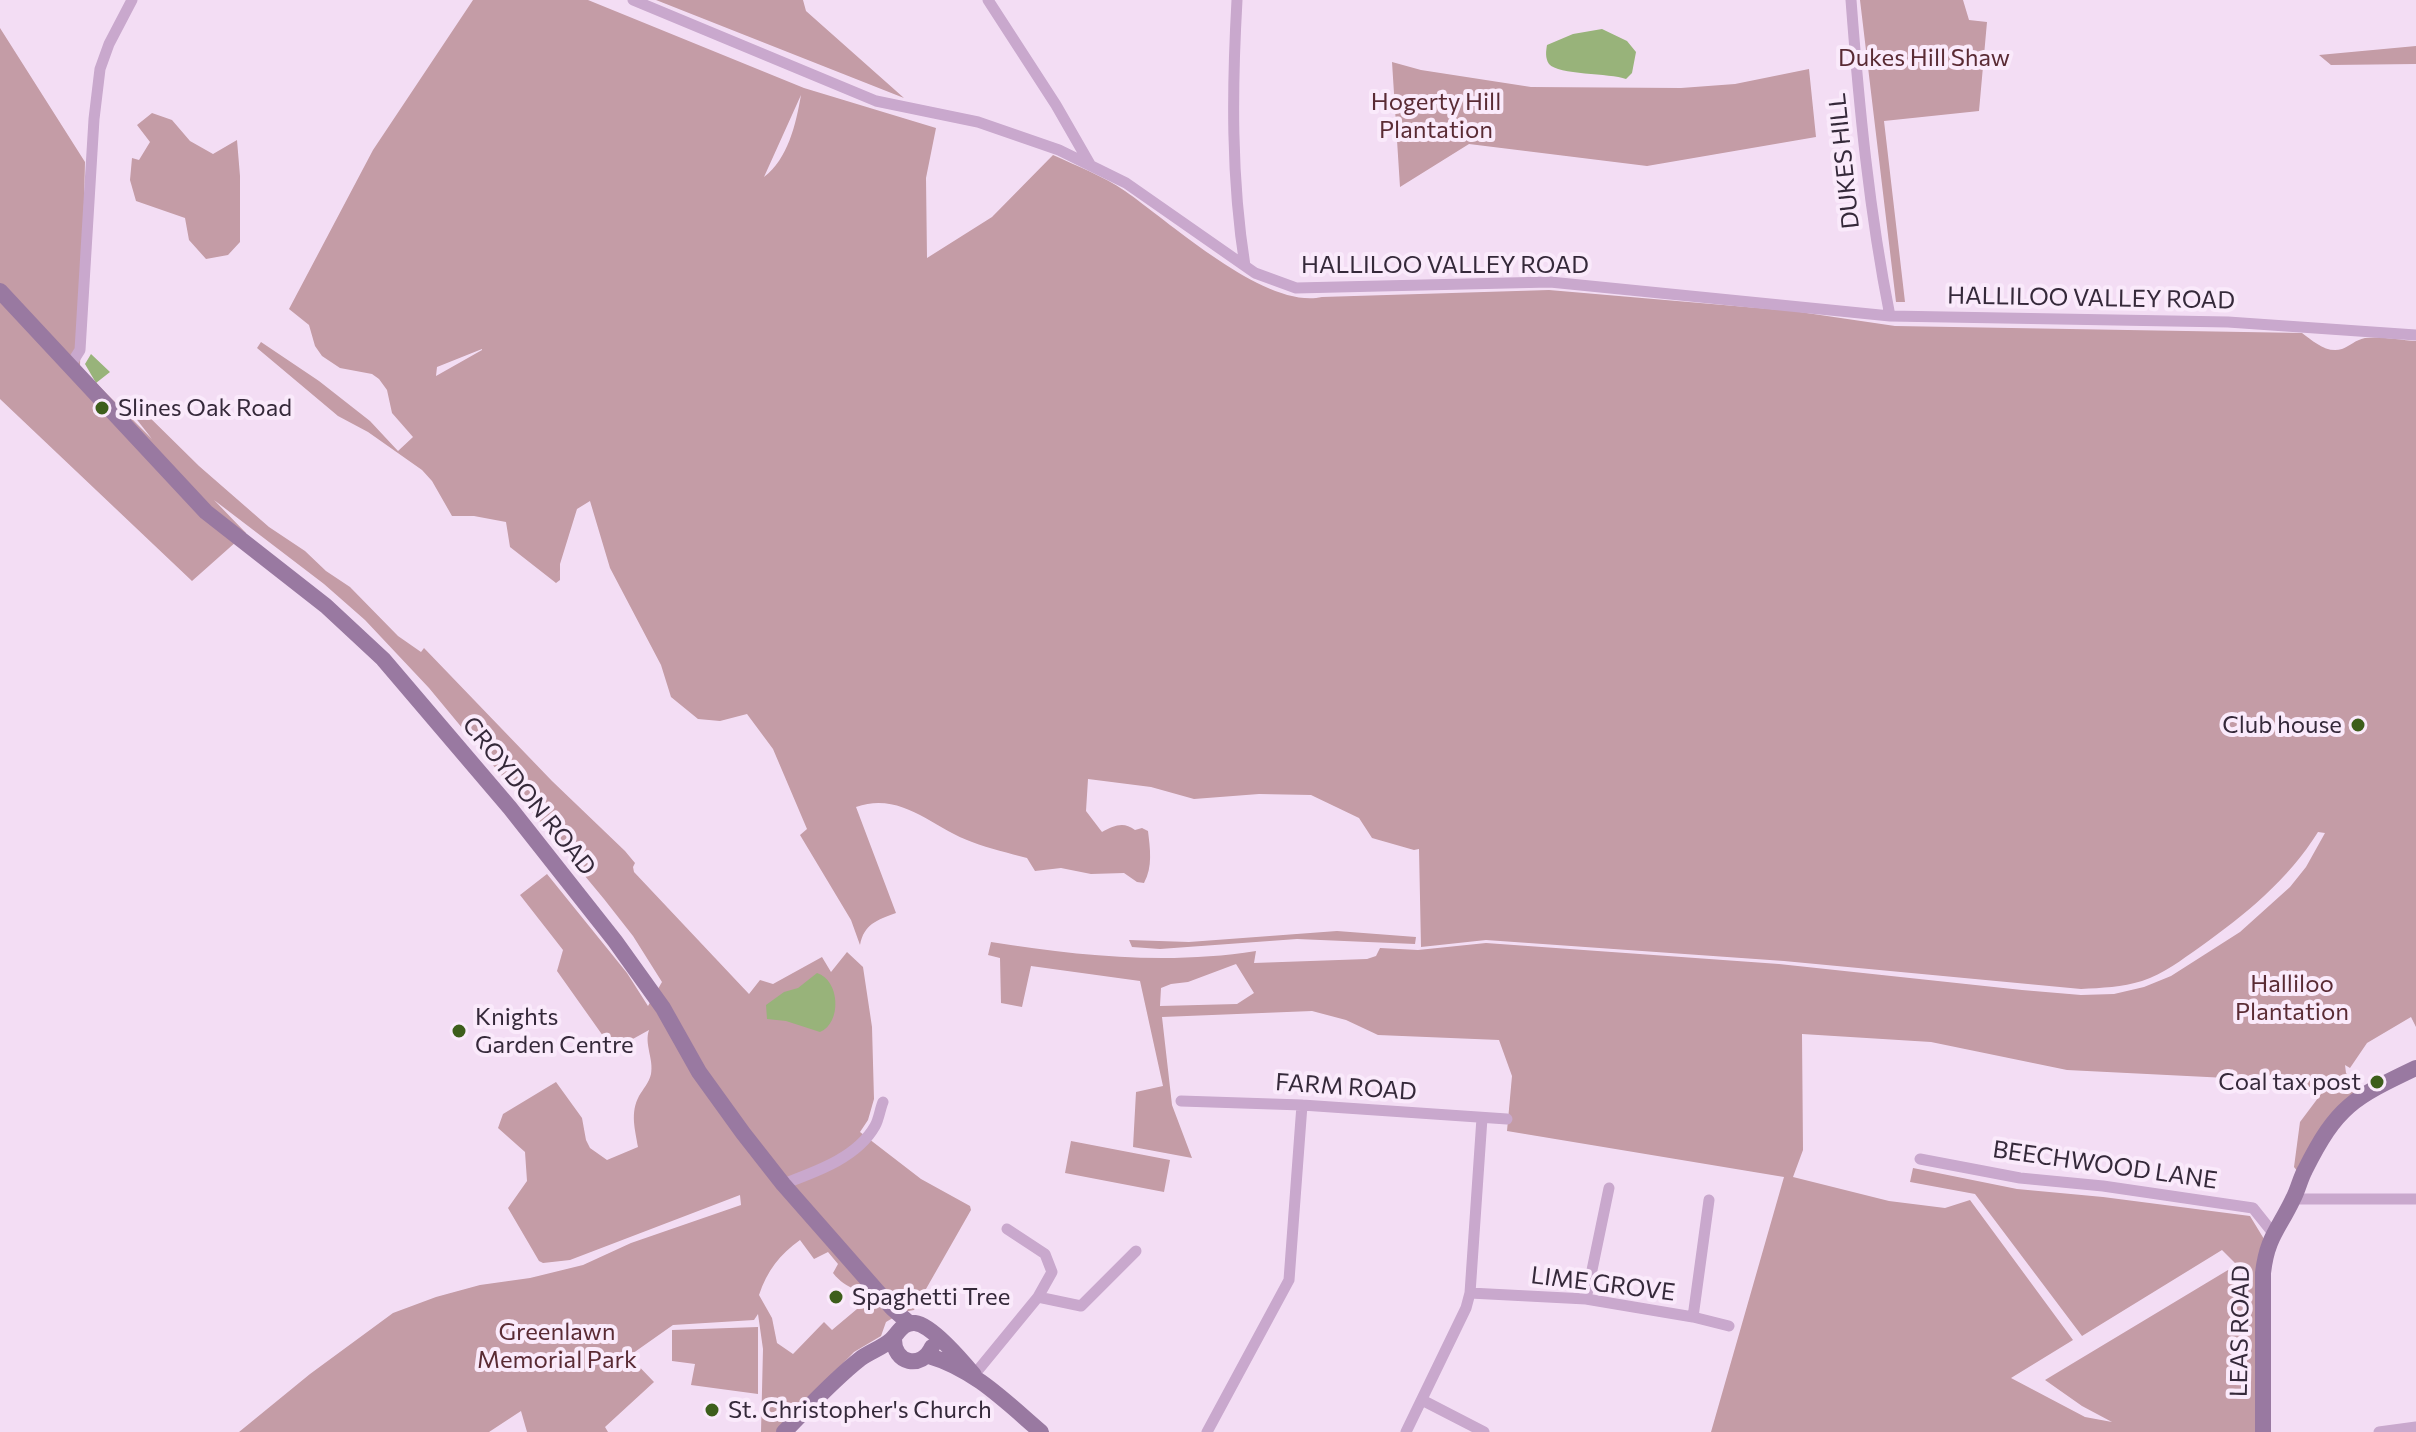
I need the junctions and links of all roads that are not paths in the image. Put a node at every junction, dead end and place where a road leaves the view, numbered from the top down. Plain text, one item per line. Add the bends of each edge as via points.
1 (132, 0) edge
2 (633, 0) edge
3 (988, 0) edge
4 (1237, 0) edge
5 (1851, 0) edge
6 (1091, 166) junction
7 (1245, 266) junction
8 (0, 291) edge
9 (1890, 316) junction
10 (2416, 335) edge
11 (70, 366) junction
12 (2416, 1068) edge
13 (1181, 1101) dead end
14 (883, 1102) dead end
15 (1302, 1105) junction
16 (1482, 1118) junction
17 (1507, 1119) dead end
18 (1920, 1159) dead end
19 (783, 1184) junction
20 (1609, 1188) dead end
21 (2294, 1199) junction
22 (2416, 1199) edge
23 (1709, 1200) dead end
24 (1007, 1229) dead end
25 (2273, 1233) junction
26 (1136, 1251) dead end
27 (1470, 1293) junction
28 (1038, 1297) junction
29 (1586, 1299) junction
30 (1693, 1317) junction
31 (1729, 1326) dead end
32 (932, 1334) junction
33 (899, 1336) junction
34 (929, 1356) junction
35 (974, 1375) junction
36 (1422, 1400) junction
37 (2416, 1427) edge
38 (784, 1432) edge
39 (1041, 1432) edge
40 (1207, 1432) edge
41 (1406, 1432) edge
42 (1484, 1432) edge
43 (2263, 1432) edge
44 (2379, 1432) edge

1 - 11 street via 100,69 80,350
2 - 6 street, HALLILOO VALLEY ROAD via 876,101 978,122
3 - 6 street
4 - 7 street via 1234,137
5 - 9 street, DUKES HILL via 1875,240
6 - 7 street, HALLILOO VALLEY ROAD via 1134,188
7 - 9 street, HALLILOO VALLEY ROAD via 1278,283 1310,290 1550,282
8 - 11 main road, CROYDON ROAD
9 - 10 street, HALLILOO VALLEY ROAD via 2228,322
11 - 19 main road, CROYDON ROAD via 206,512 326,606 383,659 615,941 663,1008 699,1072
12 - 21 main road, LEAS ROAD via 2352,1101 2337,1116 2302,1174
13 - 15 street, FARM ROAD
14 - 19 street via 875,1126 856,1148
15 - 16 street, FARM ROAD
15 - 40 street via 1289,1280
16 - 17 street, FARM ROAD
16 - 27 street
18 - 25 street, BEECHWOOD LANE via 2020,1178 2253,1208
19 - 33 main road, CROYDON ROAD via 892,1308
20 - 29 street
21 - 22 street
21 - 25 main road, LEAS ROAD
23 - 30 street
24 - 28 street via 1045,1254 1052,1272
25 - 43 main road, LEAS ROAD via 2263,1273
26 - 28 street via 1081,1306
27 - 29 street, LIME GROVE
27 - 36 street
28 - 35 street
29 - 30 street, LIME GROVE
30 - 31 street, LIME GROVE
32 - 33 main road via 918,1324
32 - 34 main road
32 - 35 main road
33 - 34 main road via 903,1360 911,1363
33 - 38 main road via 861,1358
34 - 35 main road
35 - 39 main road
36 - 41 street
36 - 42 street
37 - 44 street

